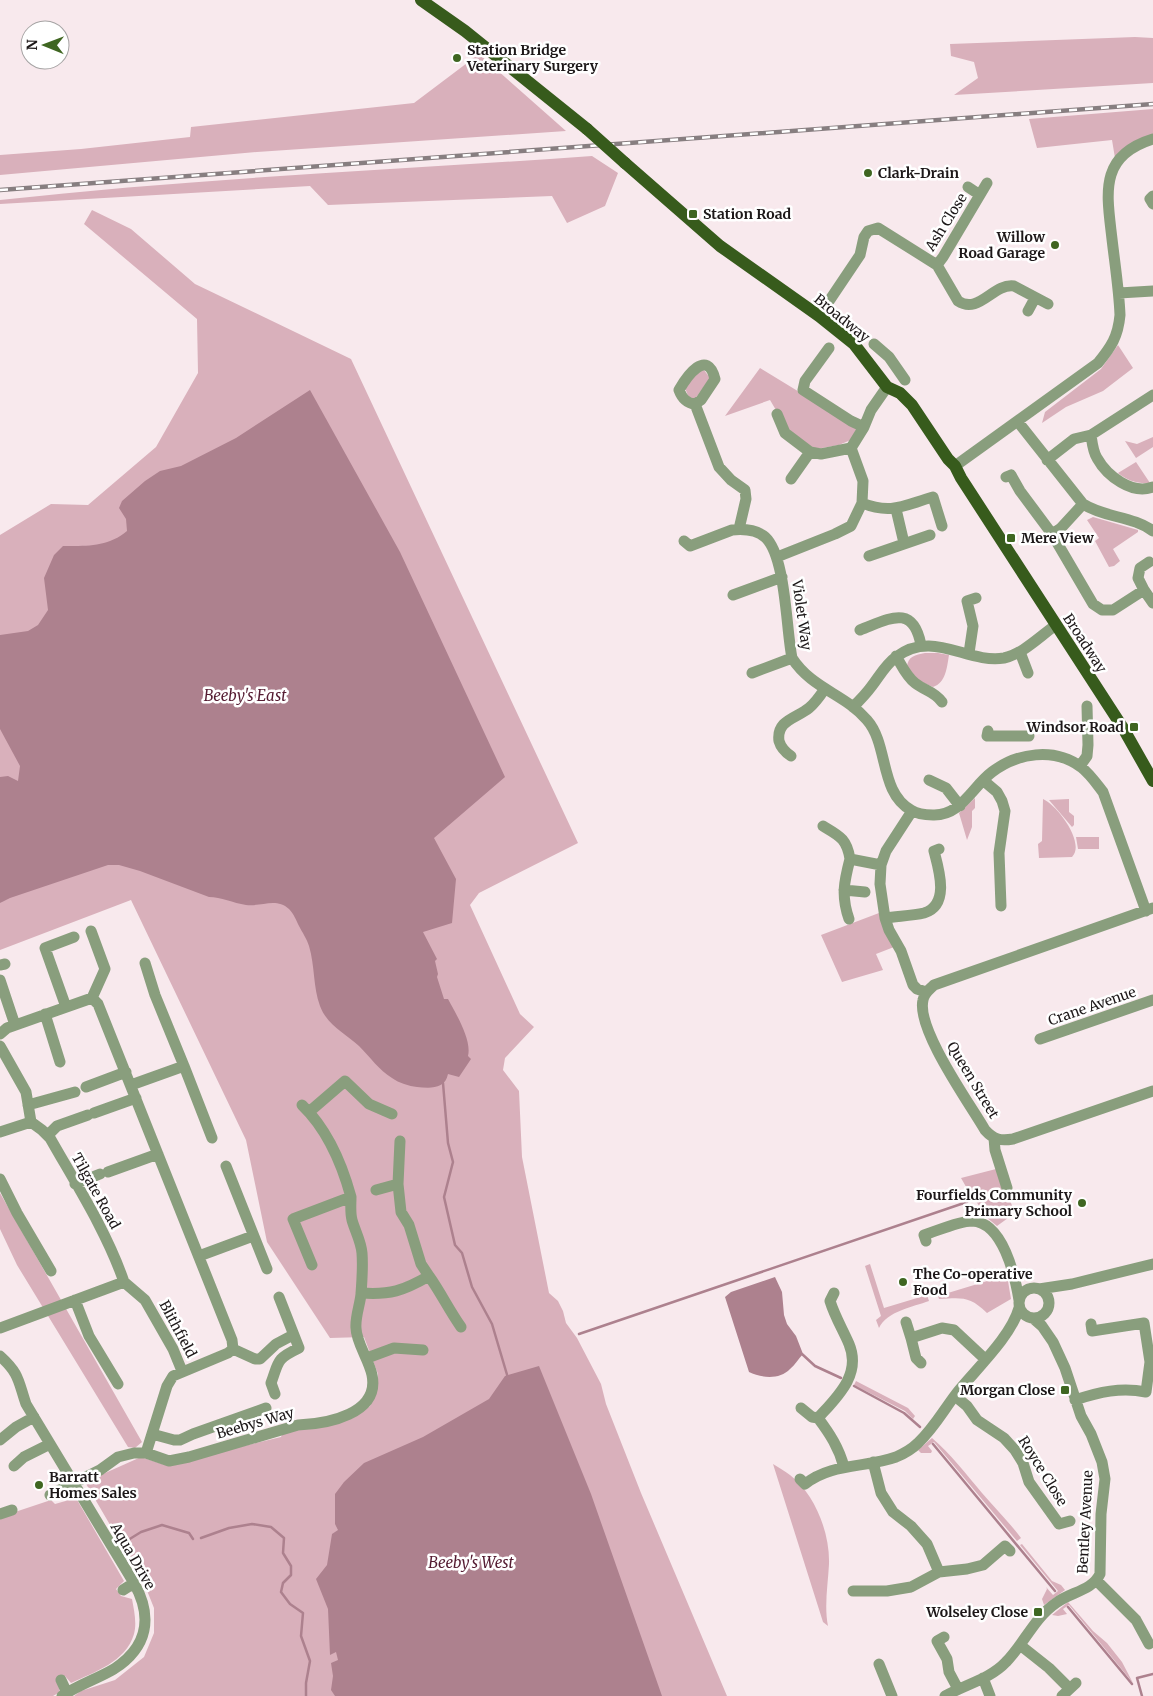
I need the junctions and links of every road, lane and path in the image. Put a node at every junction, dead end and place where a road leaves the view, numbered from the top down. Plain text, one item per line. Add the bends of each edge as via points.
1 (421, 0) edge
2 (1153, 139) edge
3 (987, 183) dead end
4 (968, 187) dead end
5 (980, 195) junction
6 (1153, 196) edge
7 (1153, 204) edge
8 (937, 265) junction
9 (1153, 291) edge
10 (1119, 293) junction
11 (1035, 298) junction
12 (1048, 304) dead end
13 (1028, 310) dead end
14 (819, 316) junction
15 (829, 348) dead end
16 (864, 355) junction
17 (905, 380) dead end
18 (887, 387) junction
19 (1153, 396) edge
20 (695, 404) dead end
21 (777, 414) dead end
22 (1018, 422) junction
23 (864, 427) junction
24 (1091, 435) junction
25 (851, 448) junction
26 (810, 452) junction
27 (1047, 460) junction
28 (955, 466) junction
29 (1010, 474) dead end
30 (791, 479) dead end
31 (1153, 487) edge
32 (862, 503) junction
33 (1084, 504) junction
34 (896, 509) junction
35 (942, 526) dead end
36 (739, 530) junction
37 (1153, 531) edge
38 (1052, 534) junction
39 (930, 535) dead end
40 (684, 541) dead end
41 (904, 544) junction
42 (869, 556) dead end
43 (777, 558) junction
44 (1149, 562) dead end
45 (782, 577) junction
46 (1144, 590) junction
47 (733, 595) dead end
48 (976, 598) dead end
49 (1153, 603) edge
50 (1056, 625) junction
51 (858, 631) dead end
52 (921, 645) junction
53 (1020, 652) junction
54 (969, 653) junction
55 (896, 656) junction
56 (792, 658) junction
57 (752, 674) dead end
58 (1028, 674) dead end
59 (824, 690) junction
60 (942, 703) dead end
61 (1088, 706) dead end
62 (853, 707) junction
63 (988, 732) dead end
64 (1032, 754) junction
65 (791, 756) dead end
66 (1080, 766) junction
67 (933, 780) dead end
68 (984, 781) junction
69 (1153, 781) edge
70 (960, 806) junction
71 (912, 811) junction
72 (823, 826) dead end
73 (933, 851) dead end
74 (850, 860) junction
75 (881, 865) junction
76 (844, 890) junction
77 (865, 892) dead end
78 (1001, 906) dead end
79 (1149, 910) edge
80 (885, 918) junction
81 (848, 919) dead end
82 (91, 931) dead end
83 (74, 937) dead end
84 (44, 948) junction
85 (33, 952) dead end
86 (144, 963) dead end
87 (0, 980) edge
88 (926, 992) junction
89 (92, 998) junction
90 (1153, 1000) edge
91 (66, 1007) junction
92 (46, 1014) junction
93 (15, 1025) junction
94 (0, 1034) edge
95 (1040, 1039) dead end
96 (0, 1046) edge
97 (60, 1062) dead end
98 (184, 1066) junction
99 (126, 1072) junction
100 (131, 1085) junction
101 (1153, 1091) edge
102 (136, 1098) junction
103 (28, 1105) junction
104 (392, 1114) dead end
105 (31, 1122) junction
106 (0, 1132) edge
107 (48, 1135) junction
108 (212, 1138) dead end
109 (994, 1138) junction
110 (400, 1141) dead end
111 (158, 1154) junction
112 (226, 1166) dead end
113 (0, 1179) edge
114 (75, 1184) junction
115 (398, 1184) junction
116 (1007, 1188) dead end
117 (376, 1190) dead end
118 (351, 1197) junction
119 (253, 1236) junction
120 (926, 1241) dead end
121 (199, 1256) junction
122 (1153, 1264) edge
123 (312, 1265) dead end
124 (267, 1269) dead end
125 (51, 1271) dead end
126 (1014, 1274) junction
127 (429, 1276) junction
128 (124, 1282) junction
129 (1072, 1284) junction
130 (1034, 1288) junction
131 (361, 1293) junction
132 (279, 1297) dead end
133 (829, 1297) dead end
134 (75, 1300) junction
135 (1019, 1304) junction
136 (1048, 1306) junction
137 (1030, 1318) junction
138 (906, 1322) dead end
139 (1091, 1324) dead end
140 (461, 1327) dead end
141 (0, 1328) edge
142 (1008, 1331) junction
143 (293, 1335) junction
144 (1052, 1340) junction
145 (912, 1343) junction
146 (233, 1349) junction
147 (423, 1350) dead end
148 (0, 1356) edge
149 (367, 1358) junction
150 (985, 1359) junction
151 (921, 1364) dead end
152 (182, 1371) junction
153 (118, 1384) dead end
154 (1149, 1393) edge
155 (275, 1394) dead end
156 (955, 1396) junction
157 (1075, 1400) junction
158 (266, 1408) dead end
159 (801, 1408) dead end
160 (34, 1417) junction
161 (818, 1418) junction
162 (152, 1434) junction
163 (0, 1440) edge
164 (50, 1444) junction
165 (146, 1453) junction
166 (873, 1462) junction
167 (14, 1466) dead end
168 (844, 1467) junction
169 (800, 1479) dead end
170 (73, 1482) junction
171 (50, 1495) dead end
172 (12, 1510) dead end
173 (0, 1514) edge
174 (1062, 1525) dead end
175 (1010, 1551) dead end
176 (939, 1572) junction
177 (1096, 1581) junction
178 (134, 1583) junction
179 (123, 1590) dead end
180 (853, 1591) dead end
181 (937, 1641) dead end
182 (1020, 1645) junction
183 (1149, 1645) edge
184 (879, 1664) dead end
185 (984, 1678) junction
186 (61, 1680) dead end
187 (958, 1689) junction
188 (1069, 1689) edge
189 (65, 1694) edge
190 (892, 1696) edge
191 (946, 1696) edge
192 (990, 1696) edge

1 - 14 main road, Broadway, bridge via 465,31 587,129 720,246
2 - 10 street via 1125,154 1115,165 1108,185
3 - 5 street, Ash Close
4 - 5 street, Ash Close
5 - 8 street, Ash Close
6 - 7 street via 1150,199
8 - 11 street via 963,305 976,304 1008,285
8 - 14 street via 883,230 868,231 860,255
9 - 10 street
10 - 22 street via 1120,324 1112,345 1098,363
11 - 12 street
11 - 13 street
14 - 16 main road, Broadway
15 - 23 street via 805,381 803,390
16 - 17 street via 870,341 889,357
16 - 18 main road, Broadway
18 - 23 street
18 - 28 main road, Broadway via 900,393 912,405
19 - 24 street
20 - 36 street via 718,467 745,490
21 - 26 street via 785,433
22 - 27 street
22 - 28 street
23 - 25 street
24 - 27 street via 1074,439
24 - 31 street via 1096,457 1118,481 1133,488
25 - 26 street via 821,454
25 - 32 street via 863,481
26 - 30 street
27 - 33 street
28 - 50 main road, Broadway
29 - 38 street
32 - 34 street via 875,508
32 - 43 street via 851,526
33 - 37 street via 1096,511 1145,525
33 - 38 street
34 - 35 street via 933,497
34 - 41 street
36 - 40 street via 690,546
36 - 43 street, Violet Way via 764,536
38 - 46 street via 1093,604 1102,610 1113,610
39 - 41 street
41 - 42 street
43 - 45 street, Violet Way
44 - 46 street via 1140,568 1138,578
45 - 47 street
45 - 56 street, Violet Way
46 - 49 street
48 - 54 street via 967,601 973,626
50 - 53 street
50 - 69 main road, Broadway via 1123,728
51 - 52 street via 900,617 916,627
52 - 54 street
52 - 55 street
53 - 54 street via 997,658
53 - 58 street
55 - 60 street via 907,675 936,694
55 - 62 street
56 - 57 street
56 - 59 street, Violet Way
59 - 62 street, Violet Way
59 - 65 street via 808,709 781,727 779,742
61 - 66 street via 1090,719 1086,756
62 - 71 street, Violet Way via 874,729 893,790
63 - 64 street via 988,736 1030,732
64 - 66 street via 1055,756
64 - 68 street via 1005,764
66 - 79 street via 1093,778 1106,798
67 - 70 street via 946,788
68 - 70 street
68 - 78 street via 997,792 1004,810 999,853
70 - 71 street via 936,815
71 - 75 street
72 - 74 street via 845,841
73 - 80 street via 940,878 936,904 921,914
74 - 75 street
74 - 76 street
75 - 80 street
76 - 77 street
76 - 81 street
79 - 88 street via 934,985
80 - 88 street via 913,985
82 - 89 street via 105,969
83 - 84 street
84 - 85 street
84 - 91 street
86 - 98 street
87 - 93 street
88 - 109 street, Queen Street via 922,1009 932,1042
89 - 91 street
89 - 99 street via 98,1004
90 - 95 street, Crane Avenue
91 - 92 street
92 - 93 street
92 - 97 street
93 - 94 street
96 - 103 street via 26,1092
98 - 100 street
98 - 108 street
99 - 100 street
99 - 103 street
100 - 102 street
101 - 109 street, Queen Street via 1013,1139
102 - 107 street via 57,1126
102 - 111 street
103 - 105 street
104 - 118 street, Beebys Way via 369,1104 345,1081 306,1109 327,1135
105 - 106 street
105 - 107 street, Tilgate Road
107 - 114 street, Tilgate Road
109 - 116 street via 994,1150
110 - 115 street
111 - 114 street
111 - 121 street
112 - 119 street
113 - 125 street
114 - 128 street, Tilgate Road via 110,1246
115 - 117 street
115 - 127 street via 401,1212 409,1225 421,1264
118 - 123 street via 293,1219
118 - 131 street, Beebys Way via 352,1220 362,1252
119 - 121 street
119 - 124 street
120 - 126 street via 924,1235 967,1221 977,1222 992,1231 1004,1246
121 - 146 street
122 - 129 street
126 - 130 street
126 - 135 street
127 - 131 street via 390,1293
127 - 140 street
128 - 134 street
128 - 152 street, Blithfield via 145,1300
129 - 130 street
129 - 136 street
130 - 135 street via 1022,1293
130 - 136 street via 1046,1293
131 - 149 street, Beebys Way via 355,1329
132 - 143 street
133 - 161 street via 849,1345 852,1367 842,1392
134 - 141 street
134 - 153 street via 89,1336
135 - 137 street
135 - 142 street via 1016,1319
136 - 137 street via 1042,1317
136 - 144 street, Bentley Avenue
137 - 142 street
137 - 144 street, Bentley Avenue via 1042,1326
138 - 145 street
139 - 154 street via 1092,1331 1144,1323 1150,1362
142 - 150 street
143 - 146 street via 276,1344 260,1359
143 - 155 street via 299,1348 280,1360 271,1384
144 - 157 street, Bentley Avenue
145 - 150 street via 942,1328 954,1330
145 - 151 street
146 - 152 street
147 - 149 street via 394,1348
148 - 160 street, Aqua Drive via 17,1376
149 - 165 street, Beebys Way via 372,1375 372,1393 353,1412 334,1420 298,1425 189,1458 169,1461
150 - 156 street
152 - 162 street via 169,1382
154 - 157 street via 1114,1390
156 - 166 street via 918,1444 896,1457
156 - 174 street, Royce Close via 977,1420 1004,1438 1015,1450 1029,1482
157 - 177 street, Bentley Avenue via 1100,1454 1105,1479 1100,1574
158 - 162 street via 180,1440
159 - 161 street
160 - 163 street
160 - 164 street, Aqua Drive
161 - 168 street via 840,1451
162 - 165 street
164 - 167 street
164 - 170 street, Aqua Drive
165 - 170 street, Beebys Way via 118,1457 100,1470
166 - 168 street
166 - 176 street via 881,1493 893,1512 927,1544
168 - 169 street via 804,1484
170 - 171 street, Beebys Way
170 - 178 street, Aqua Drive
172 - 173 street
175 - 176 street via 1005,1546 983,1565
176 - 180 street via 911,1587
177 - 182 street, Bentley Avenue via 1045,1611
177 - 183 street via 1136,1620
178 - 179 street
178 - 189 street, Aqua Drive via 145,1612 145,1634 132,1654 114,1669
181 - 187 street
182 - 185 street, Bentley Avenue via 1005,1664
182 - 188 street
184 - 190 street
185 - 187 street, Bentley Avenue
185 - 192 street
186 - 189 street
187 - 191 street, Bentley Avenue

